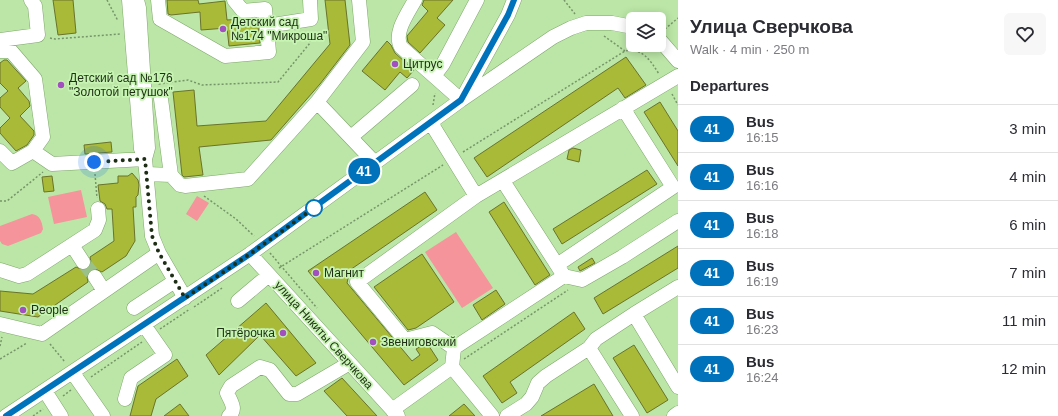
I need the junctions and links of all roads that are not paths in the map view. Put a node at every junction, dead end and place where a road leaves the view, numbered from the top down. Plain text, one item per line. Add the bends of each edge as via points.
1 (31, 0) edge
2 (129, 0) edge
3 (137, 0) edge
4 (158, 0) edge
5 (234, 0) edge
6 (310, 0) edge
7 (359, 0) edge
8 (415, 0) edge
9 (477, 0) edge
10 (514, 0) edge
11 (267, 26) junction
12 (626, 26) edge
13 (0, 40) edge
14 (666, 40) edge
15 (0, 52) edge
16 (678, 60) edge
17 (434, 76) junction
18 (678, 76) edge
19 (412, 85) dead end
20 (161, 99) dead end
21 (461, 100) junction
22 (317, 102) junction
23 (623, 108) junction
24 (431, 122) junction
25 (351, 137) junction
26 (0, 151) edge
27 (33, 151) junction
28 (145, 159) junction
29 (376, 163) junction
30 (147, 174) junction
31 (171, 175) junction
32 (502, 181) junction
33 (476, 196) junction
34 (98, 209) road end
35 (678, 221) edge
36 (72, 246) junction
37 (159, 253) junction
38 (250, 254) junction
39 (84, 262) tunnel mouth
40 (0, 270) edge
41 (560, 270) junction
42 (269, 275) junction
43 (95, 277) tunnel mouth
44 (175, 281) junction
45 (678, 287) edge
46 (104, 291) junction
47 (185, 298) junction
48 (238, 301) dead end
49 (134, 308) dead end
50 (634, 314) junction
51 (0, 324) edge
52 (144, 325) junction
53 (454, 348) junction
54 (589, 348) junction
55 (348, 364) junction
56 (452, 367) junction
57 (73, 373) junction
58 (678, 387) edge
59 (45, 391) junction
60 (125, 399) dead end
61 (395, 413) edge
62 (678, 413) edge
63 (6, 416) edge
64 (61, 416) edge
65 (103, 416) edge
66 (229, 416) edge
67 (492, 416) edge
68 (507, 416) edge
69 (632, 416) edge
70 (674, 416) edge

1 - 13 street via 35,6 38,36
2 - 28 street via 129,33 141,149
3 - 28 street via 148,148
4 - 11 street via 160,19 225,56 269,52
5 - 11 street via 242,11 265,9
6 - 11 street via 311,19
7 - 22 street via 363,42
8 - 17 street via 398,34 398,42
9 - 17 street
10 - 21 street
12 - 21 street via 586,23 571,28
14 - 16 street
15 - 27 street via 11,51 35,79 43,137
17 - 21 street
18 - 23 street
19 - 25 street
20 - 31 street
21 - 24 street
22 - 25 street
22 - 31 street via 248,179 185,186
23 - 32 street
23 - 41 street via 674,187
24 - 29 street
24 - 33 street
25 - 29 street
26 - 27 street via 12,163
27 - 28 street via 52,164
28 - 30 street
29 - 38 street
30 - 31 street
30 - 37 street via 152,236
32 - 33 street
32 - 41 street
33 - 53 street via 358,282 405,340 432,333
34 - 36 street via 99,220 95,230
35 - 41 street via 582,280
36 - 39 street
36 - 40 street via 28,274 19,276
37 - 44 street
37 - 46 street
38 - 42 street, улица Никиты Сверчкова
38 - 47 street
41 - 53 street
42 - 48 street
42 - 55 street, улица Никиты Сверчкова
43 - 46 street
44 - 47 street
44 - 49 street
45 - 50 street
46 - 51 street via 42,334
47 - 52 street
50 - 54 street via 596,339
50 - 58 street
52 - 57 street
52 - 60 street via 165,354 131,378
53 - 56 street
54 - 68 street via 546,376 538,383 526,404
54 - 69 street
55 - 61 street, улица Никиты Сверчкова
55 - 66 street via 297,394 290,394 270,370 260,367 231,386 227,393 234,406
56 - 61 street
56 - 67 street
57 - 59 street
57 - 65 street
59 - 63 street
59 - 64 street
62 - 70 street

